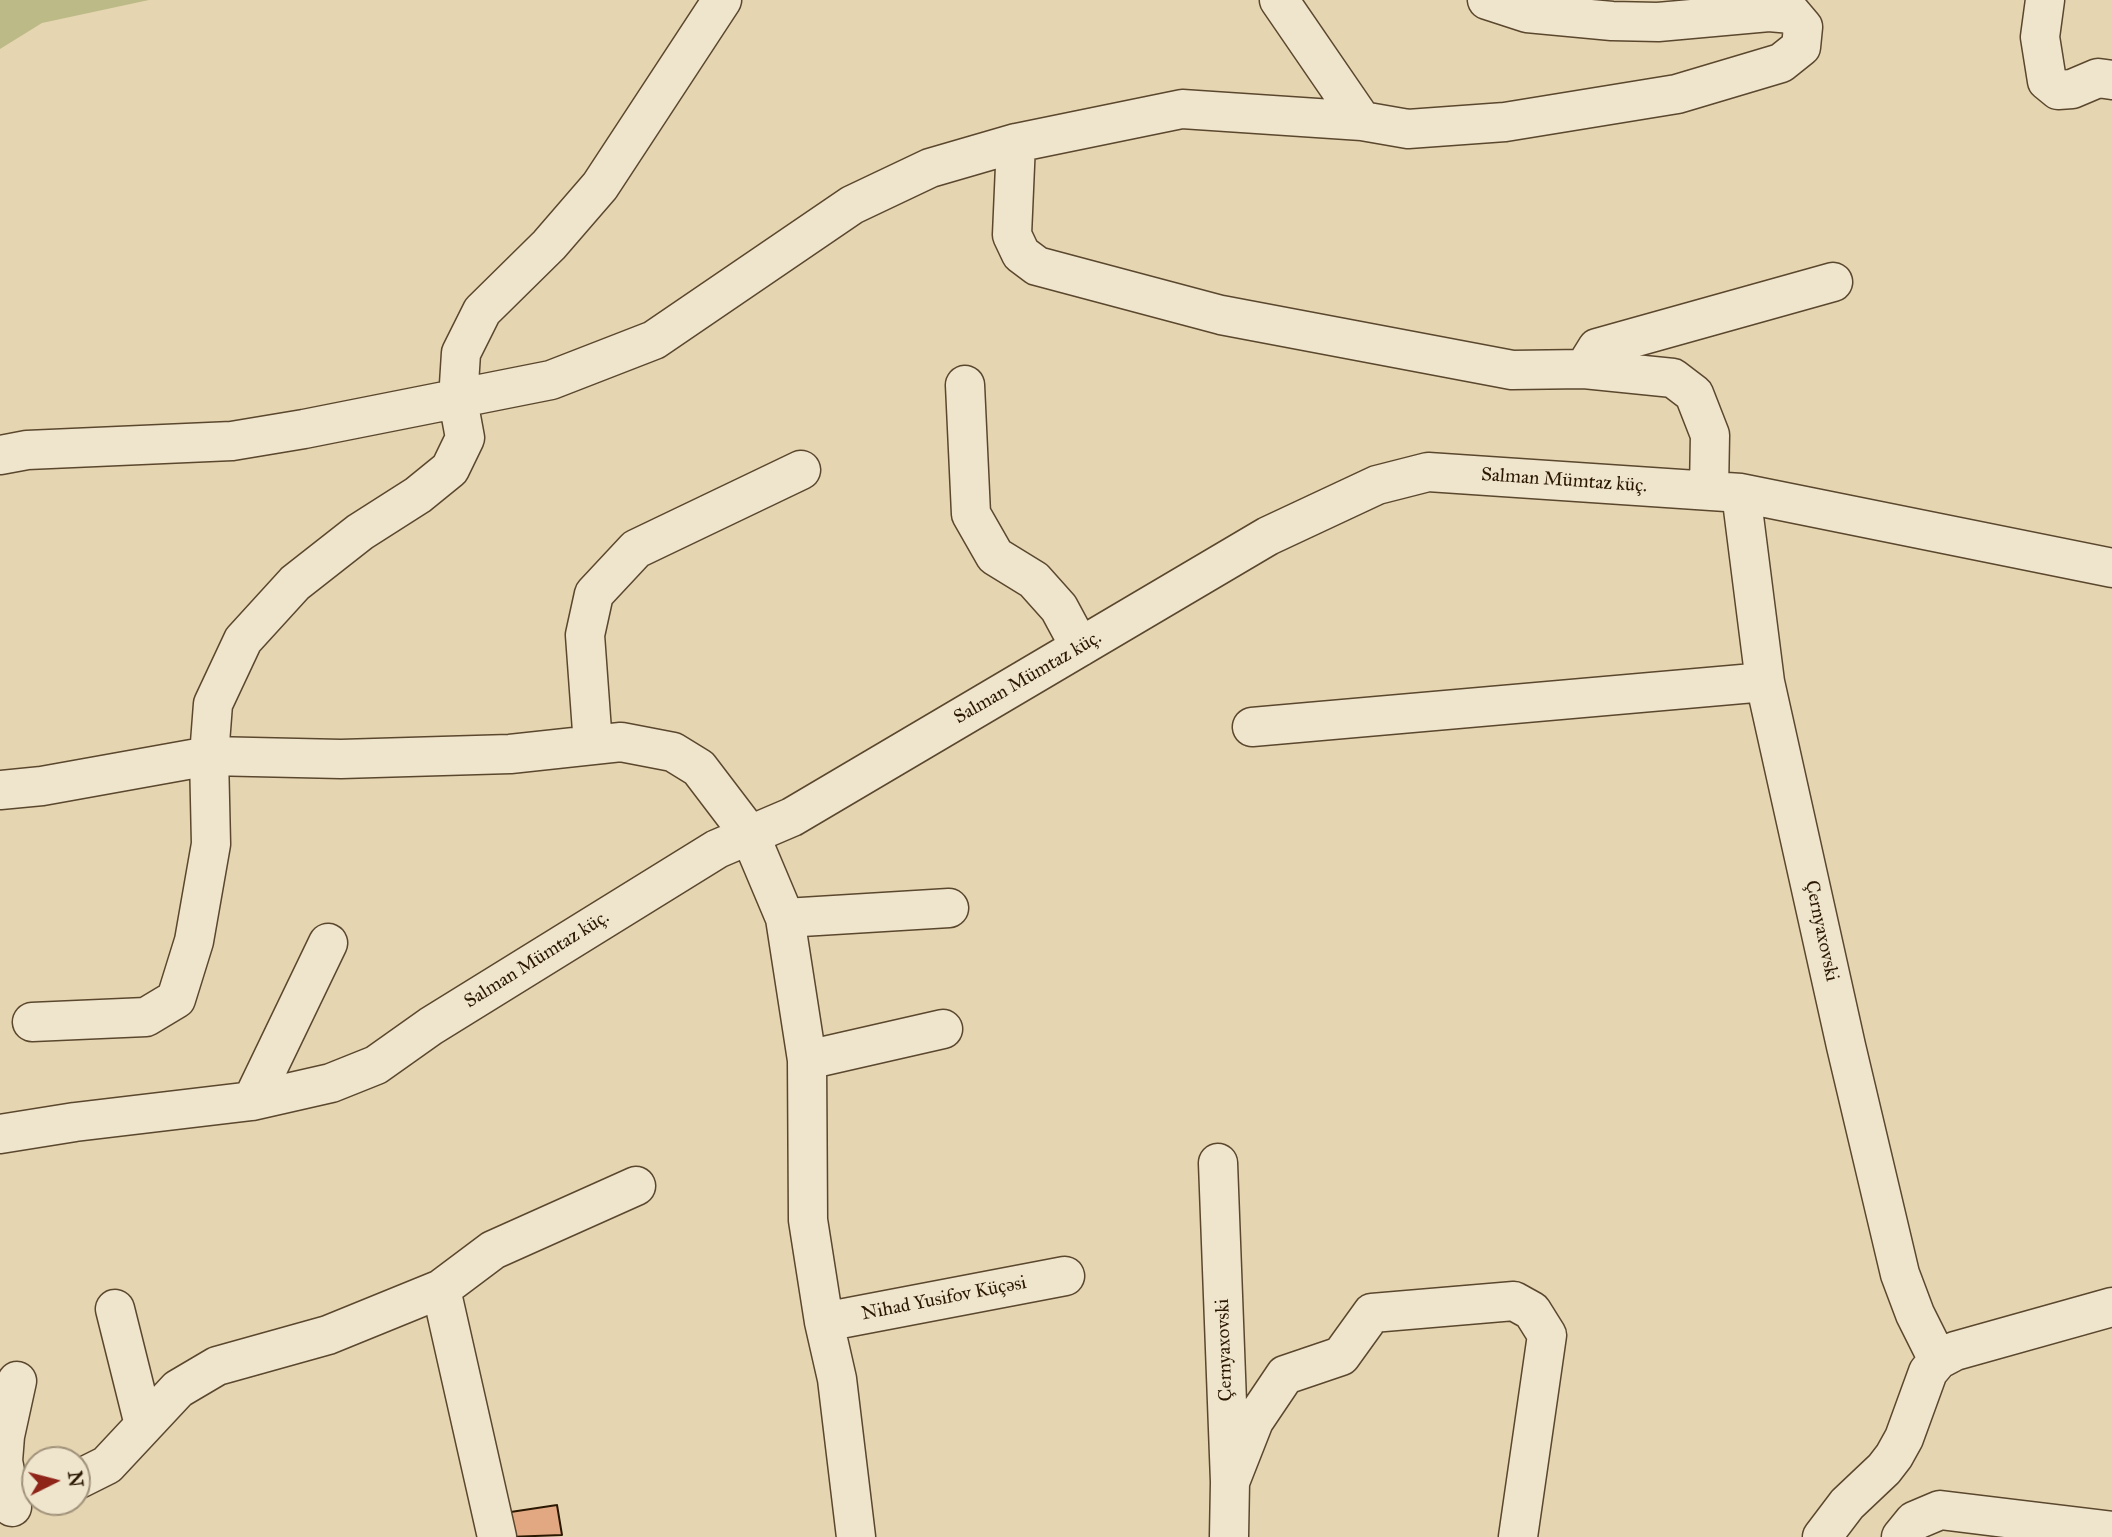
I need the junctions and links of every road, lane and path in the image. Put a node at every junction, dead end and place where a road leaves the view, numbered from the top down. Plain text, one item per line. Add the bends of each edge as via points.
1 (722, 0) edge
2 (1279, 0) edge
3 (1487, 0) edge
4 (2045, 0) edge
5 (2112, 80) edge
6 (1362, 121) junction
7 (1016, 143) junction
8 (1833, 282) dead end
9 (1584, 369) junction
10 (965, 385) dead end
11 (458, 400) junction
12 (0, 455) edge
13 (801, 470) dead end
14 (1725, 491) junction
15 (2112, 568) edge
16 (1080, 647) junction
17 (1765, 682) junction
18 (1252, 727) dead end
19 (593, 745) junction
20 (209, 756) junction
21 (0, 790) edge
22 (750, 835) junction
23 (948, 908) dead end
24 (785, 918) junction
25 (328, 943) dead end
26 (32, 1022) dead end
27 (943, 1029) dead end
28 (807, 1060) junction
29 (252, 1101) junction
30 (0, 1134) edge
31 (1218, 1163) dead end
32 (636, 1186) dead end
33 (1065, 1276) dead end
34 (441, 1289) junction
35 (2112, 1307) edge
36 (115, 1309) dead end
37 (824, 1322) junction
38 (1938, 1360) junction
39 (17, 1381) dead end
40 (144, 1425) junction
41 (91, 1473) edge
42 (1230, 1482) junction
43 (16, 1505) edge
44 (2112, 1531) edge
45 (497, 1537) edge
46 (856, 1537) edge
47 (1229, 1537) edge
48 (1518, 1537) edge
49 (1822, 1537) edge
50 (1901, 1537) edge

1 - 11 street via 600,186 482,312 461,353
2 - 6 street
3 - 6 street via 1527,13 1612,21 1792,14 1803,27 1801,47 1781,63 1677,94 1505,122 1408,129
4 - 5 street via 2040,37 2047,80 2058,90 2098,78
6 - 7 street via 1182,109
7 - 9 street, Çernyaxovski via 1012,235 1021,254 1037,267 1221,315 1512,370
7 - 11 street via 930,168 852,205 654,340 551,380
8 - 9 street via 1597,348
9 - 14 street, Çernyaxovski via 1673,378 1695,394
10 - 16 street via 971,514 995,556 1034,580 1059,608
11 - 12 street via 232,441
11 - 20 street via 465,438 450,469 295,583 243,640 213,704
13 - 19 street via 636,550 594,594 585,635
14 - 15 street, Salman Mümtaz küç.
14 - 16 street, Salman Mümtaz küç. via 1428,472 1377,485 1268,536
14 - 17 street, Çernyaxovski
16 - 22 street, Salman Mümtaz küç. via 792,817
17 - 18 street
17 - 38 street, Çernyaxovski via 1899,1274
19 - 20 street via 510,754
19 - 22 street via 621,742 673,752 699,768
20 - 21 street
20 - 26 street via 211,844 194,941 176,999 146,1017
22 - 24 street
22 - 29 street, Salman Mümtaz küç. via 718,849 431,1026 376,1065 331,1083
23 - 24 street
24 - 28 street
25 - 29 street
27 - 28 street
28 - 37 street via 808,1220
29 - 30 street, Salman Mümtaz küç.
31 - 42 street, Çernyaxovski
32 - 34 street via 493,1250
33 - 37 street, Nihad Yusifov Küçəsi
34 - 40 street via 328,1335 217,1366 178,1389
34 - 45 street
35 - 38 street via 1955,1351
36 - 40 street
37 - 46 street via 837,1379
38 - 49 street via 1928,1372 1894,1456
39 - 43 street via 3,1461
40 - 41 street via 107,1465
42 - 47 street, Çernyaxovski
42 - 48 street via 1254,1421 1285,1375 1341,1356 1371,1313 1514,1301 1532,1311 1547,1335
44 - 50 street via 1940,1510 1914,1521

